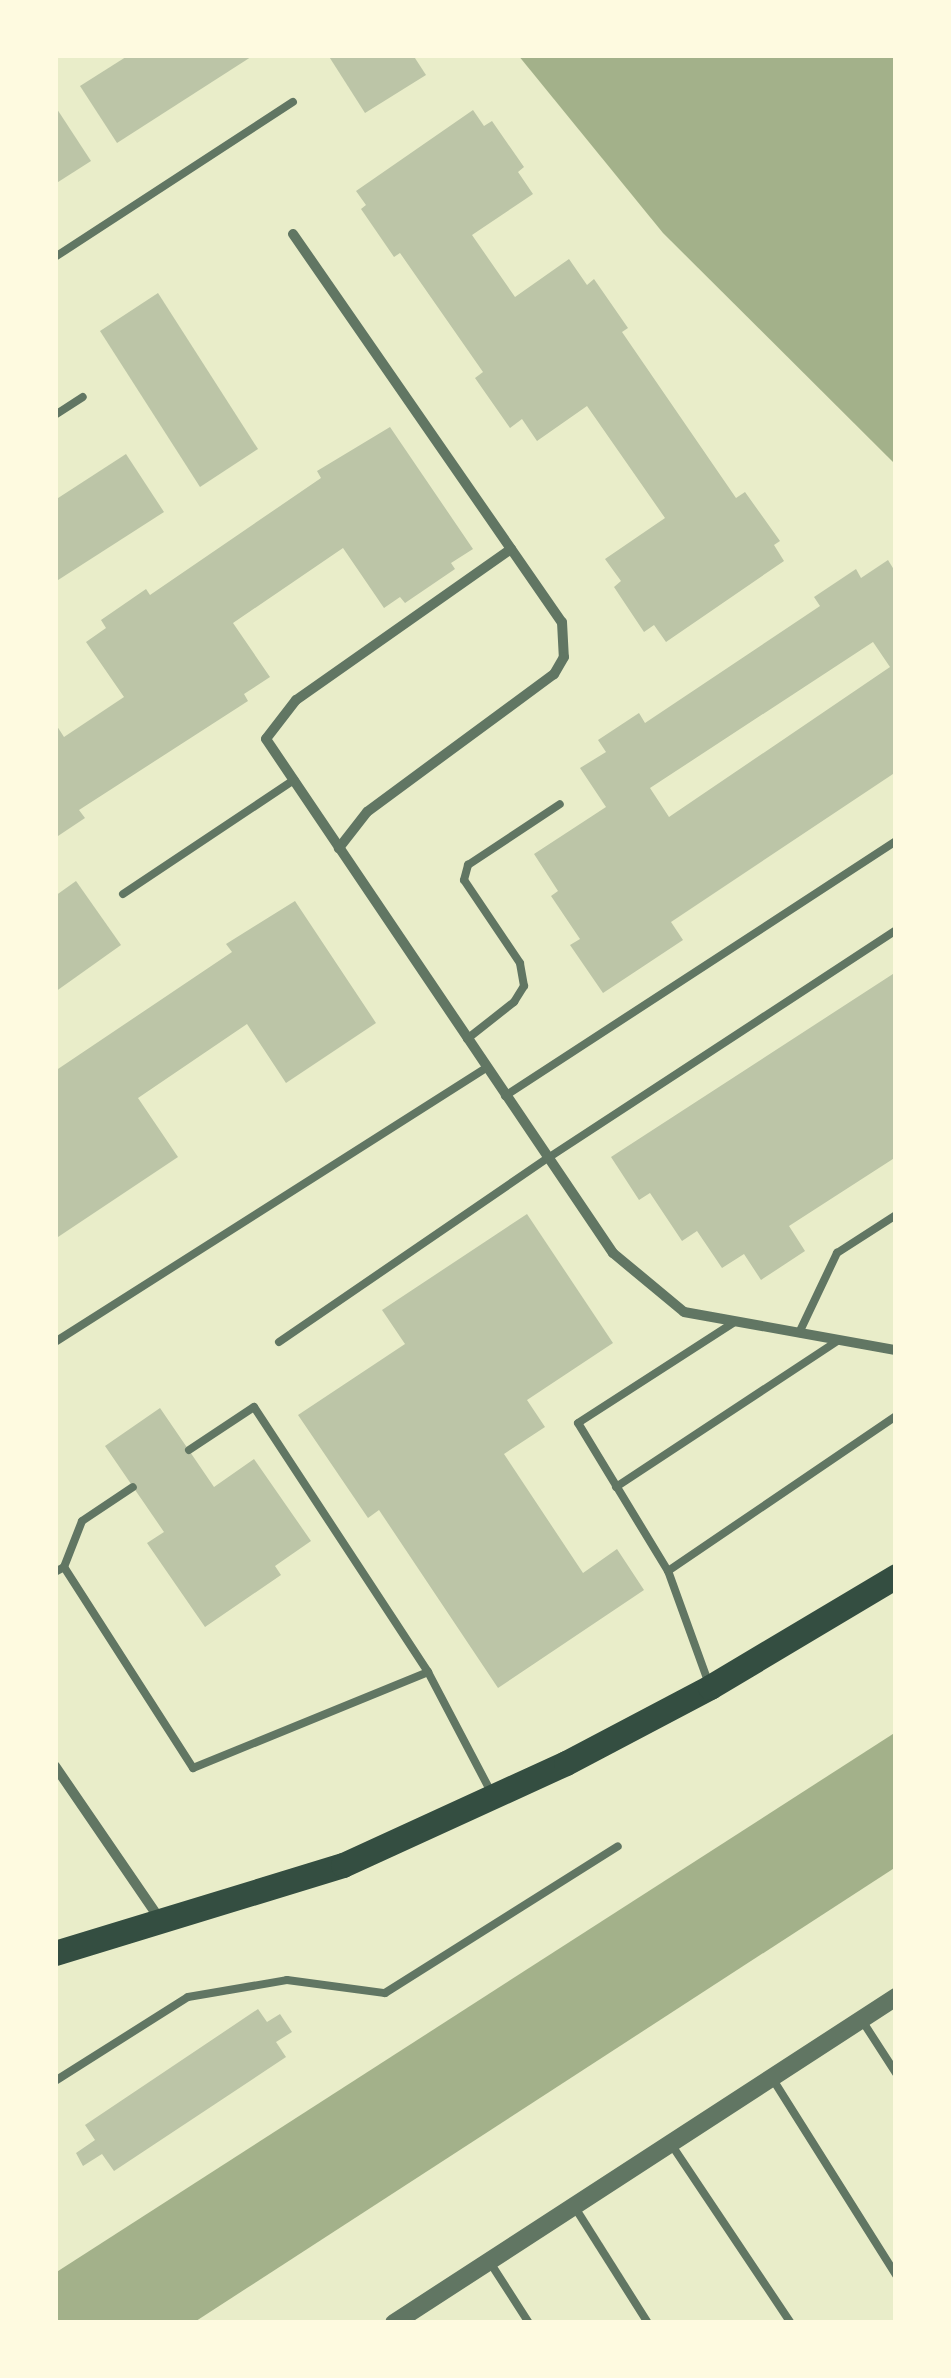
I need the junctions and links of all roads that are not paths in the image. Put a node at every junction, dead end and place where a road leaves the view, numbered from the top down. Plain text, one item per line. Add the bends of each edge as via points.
1 (293, 102) dead end
2 (293, 234) dead end
3 (55, 257) edge
4 (82, 398) dead end
5 (55, 415) edge
6 (511, 549) junction
7 (294, 780) junction
8 (560, 804) dead end
9 (896, 841) edge
10 (339, 848) junction
11 (123, 894) dead end
12 (896, 930) edge
13 (466, 1039) junction
14 (486, 1068) junction
15 (505, 1096) junction
16 (548, 1158) junction
17 (896, 1215) edge
18 (736, 1321) junction
19 (799, 1332) junction
20 (839, 1340) junction
21 (55, 1342) edge
22 (279, 1342) dead end
23 (892, 1345) edge
24 (896, 1416) edge
25 (189, 1450) dead end
26 (134, 1487) dead end
27 (616, 1487) junction
28 (64, 1567) junction
29 (55, 1572) edge
30 (668, 1572) junction
31 (896, 1576) edge
32 (428, 1672) junction
33 (710, 1687) junction
34 (55, 1766) edge
35 (493, 1796) junction
36 (618, 1846) dead end
37 (160, 1919) junction
38 (55, 1954) edge
39 (896, 1997) edge
40 (861, 2020) junction
41 (896, 2073) edge
42 (772, 2078) junction
43 (55, 2081) edge
44 (670, 2144) junction
45 (574, 2206) junction
46 (489, 2261) junction
47 (896, 2275) edge
48 (394, 2323) edge
49 (529, 2323) edge
50 (648, 2323) edge
51 (791, 2323) edge

1 - 3 lane
2 - 6 street
4 - 5 lane
6 - 7 street via 296,700 266,739
6 - 10 street via 562,622 564,658 554,674 367,812
7 - 10 street
7 - 11 lane
8 - 13 lane via 468,865 464,880 520,963 524,986 514,1002
9 - 15 lane
10 - 13 street
12 - 16 lane
13 - 14 street
14 - 15 street
14 - 21 lane
15 - 16 street
16 - 18 street via 614,1253 684,1312
16 - 22 lane
17 - 19 lane via 836,1253
18 - 19 street
18 - 27 lane via 578,1424
19 - 20 street
20 - 23 street
20 - 27 lane
24 - 30 lane
25 - 32 lane via 254,1407
26 - 28 lane via 82,1521
27 - 30 lane
28 - 29 lane
28 - 32 lane via 193,1768
30 - 33 lane
31 - 33 main road
32 - 35 lane
33 - 35 main road
34 - 37 street
35 - 37 main road via 343,1865
36 - 43 lane via 385,1992 287,1980 188,1996
37 - 38 main road
39 - 40 street
40 - 41 lane
40 - 42 street
42 - 44 street
42 - 47 lane
44 - 45 street
44 - 51 lane
45 - 46 street
45 - 50 lane
46 - 48 street
46 - 49 lane

